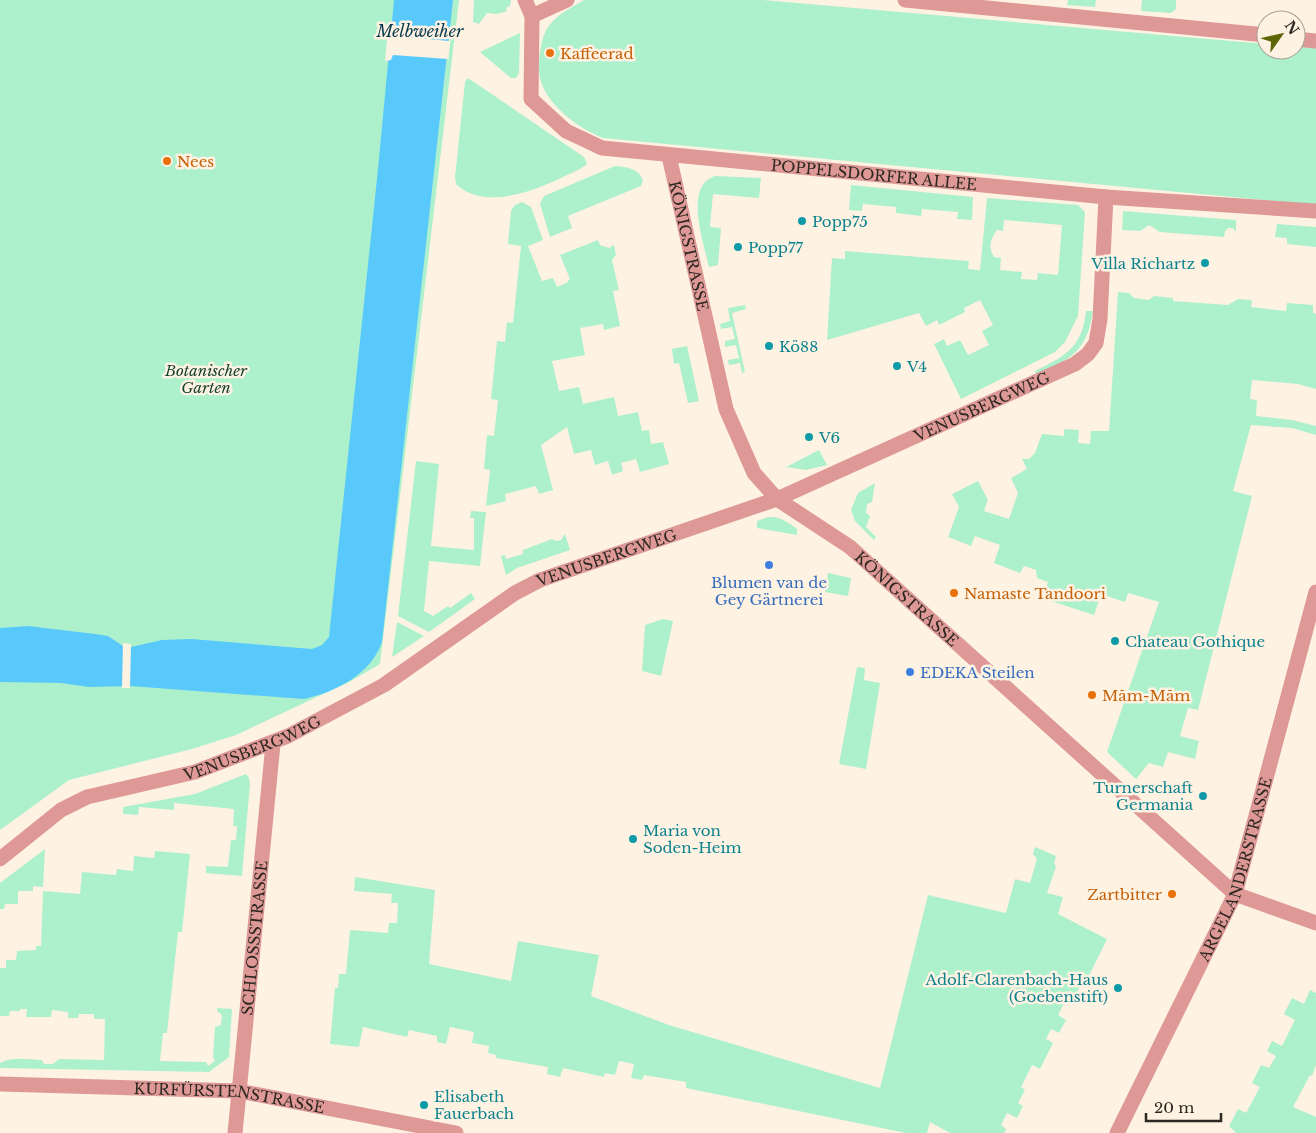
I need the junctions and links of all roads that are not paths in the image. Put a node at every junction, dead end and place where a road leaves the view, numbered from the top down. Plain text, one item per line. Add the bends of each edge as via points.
1 (524, 0) edge
2 (567, 0) edge
3 (905, 0) edge
4 (532, 16) junction
5 (1256, 35) edge
6 (669, 156) junction
7 (1106, 197) junction
8 (1316, 211) edge
9 (777, 499) junction
10 (1316, 592) edge
11 (274, 744) junction
12 (0, 859) edge
13 (1235, 894) junction
14 (1316, 923) edge
15 (0, 1084) edge
16 (240, 1091) junction
17 (235, 1133) edge
18 (456, 1133) edge
19 (1117, 1133) edge

1 - 4 street, POPPELSDORFER ALLEE
2 - 4 street
3 - 5 street
4 - 6 street, POPPELSDORFER ALLEE via 531,99 566,131 602,148
6 - 7 street, POPPELSDORFER ALLEE
6 - 9 street, KÖNIGSTRASSE via 726,410 754,473
7 - 8 street, POPPELSDORFER ALLEE
7 - 9 street, VENUSBERGWEG via 1100,319 1096,343 1088,354 1075,364
9 - 11 street, VENUSBERGWEG via 540,580 515,593 384,685
9 - 13 street, KÖNIGSTRASSE via 850,547
10 - 13 street, ARGELANDERSTRASSE
11 - 12 street, VENUSBERGWEG via 195,772 87,797 61,810
11 - 16 street, SCHLOSSSTRASSE
13 - 14 street, KÖNIGSTRASSE
13 - 19 street, ARGELANDERSTRASSE
15 - 16 street, KURFÜRSTENSTRASSE
16 - 17 street, SCHLOSSSTRASSE
16 - 18 street, KURFÜRSTENSTRASSE

